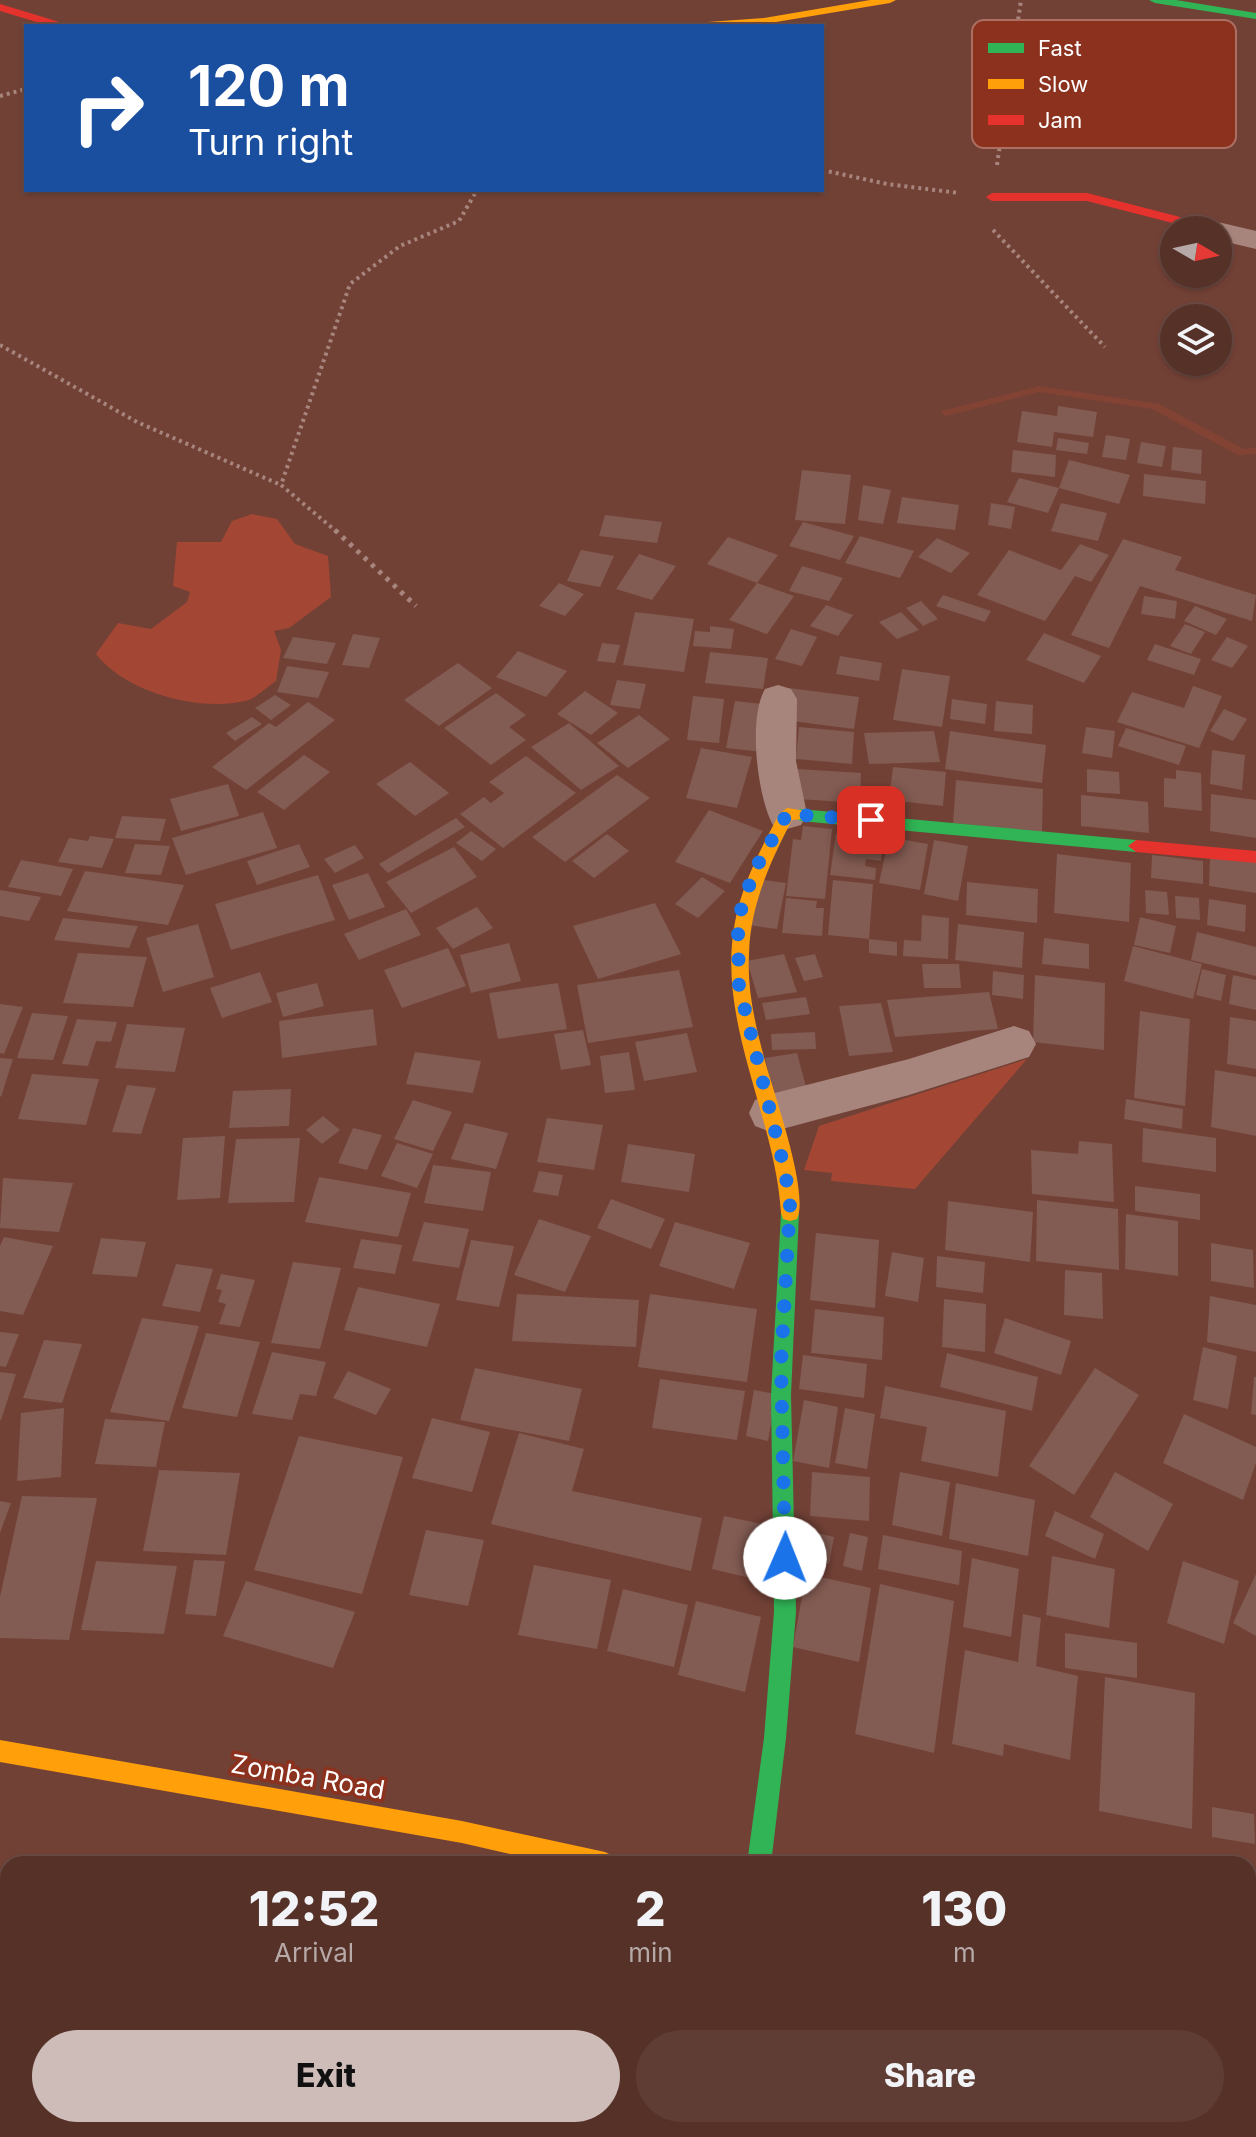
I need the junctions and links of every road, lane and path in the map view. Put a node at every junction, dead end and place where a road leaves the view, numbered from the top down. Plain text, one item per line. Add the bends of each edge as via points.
1 (890, 0) edge
2 (1155, 0) edge
3 (0, 7) edge
4 (1256, 16) edge
5 (55, 24) edge
6 (721, 24) edge
7 (24, 90) edge
8 (0, 96) edge
9 (824, 170) edge
10 (476, 192) edge
11 (992, 197) joint
12 (1161, 216) edge
13 (1232, 234) edge
14 (1256, 240) edge
15 (0, 345) edge
16 (281, 485) junction
17 (416, 606) dead end
18 (778, 699) dead end
19 (787, 814) junction
20 (1256, 857) edge
21 (1014, 1044) dead end
22 (771, 1113) junction
23 (0, 1751) edge
24 (569, 1856) edge
25 (760, 1856) edge

1 - 6 main road
2 - 4 main road
3 - 5 main road
7 - 8 path
9 - 11 path
10 - 16 path via 459,221 400,246 350,284
11 - 12 main road via 1087,197
13 - 14 street
15 - 16 path via 209,460
16 - 17 path
18 - 19 street via 776,761
19 - 20 main road
19 - 22 main road via 754,871 738,932 739,986
21 - 22 street
22 - 25 main road via 790,1205 781,1390 786,1529 775,1753
23 - 24 main road, Zomba Road via 446,1829

